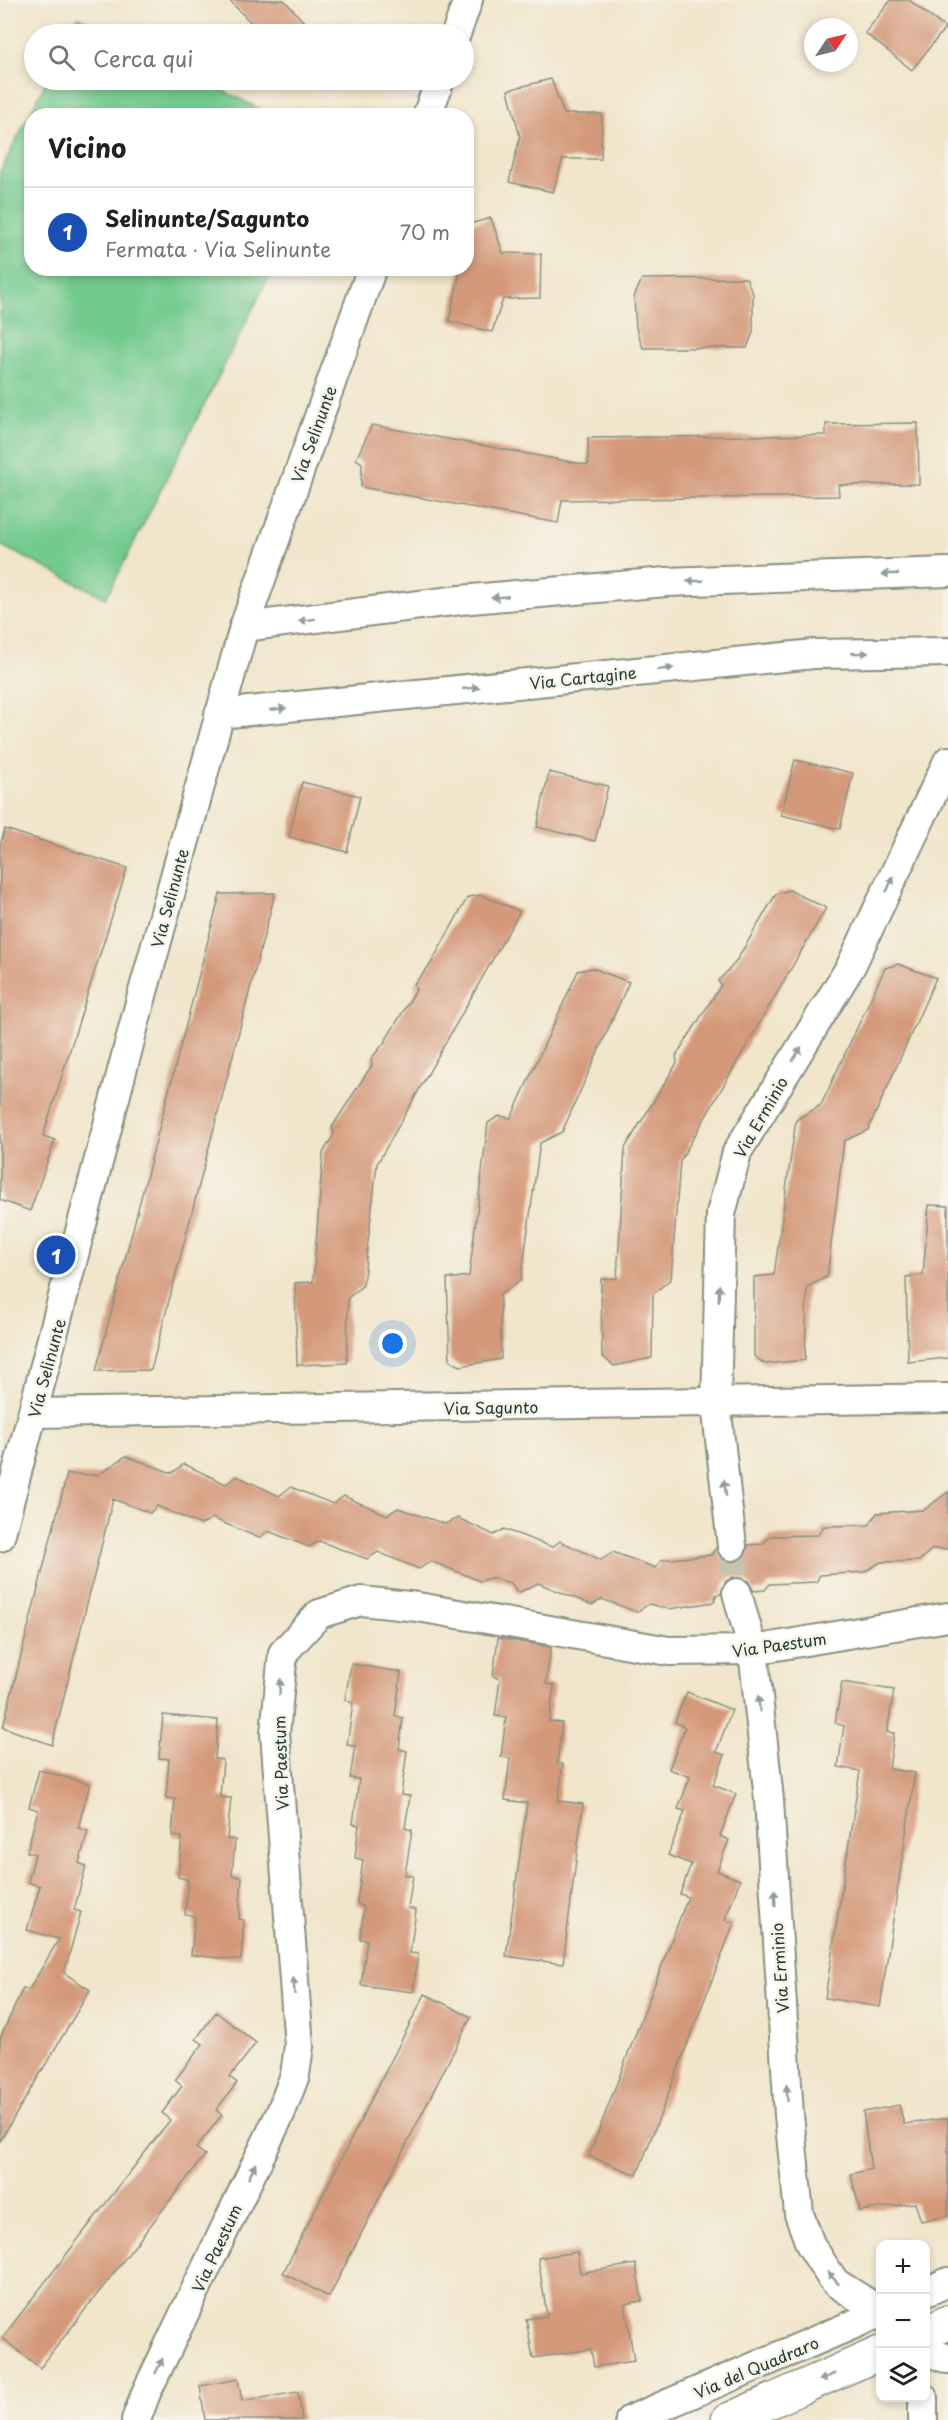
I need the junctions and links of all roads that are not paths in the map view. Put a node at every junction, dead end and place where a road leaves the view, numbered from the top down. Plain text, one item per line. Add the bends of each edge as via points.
1 (468, 0) edge
2 (460, 24) edge
3 (436, 90) edge
4 (430, 108) edge
5 (369, 276) edge
6 (948, 572) edge
7 (244, 627) junction
8 (948, 652) edge
9 (219, 714) junction
10 (948, 761) edge
11 (948, 1398) edge
12 (716, 1404) junction
13 (34, 1413) junction
14 (0, 1537) edge
15 (732, 1546) tunnel mouth
16 (737, 1593) tunnel mouth
17 (948, 1617) edge
18 (753, 1650) junction
19 (948, 2282) edge
20 (930, 2290) edge
21 (876, 2309) edge
22 (876, 2314) edge
23 (948, 2322) edge
24 (930, 2331) edge
25 (930, 2352) edge
26 (876, 2355) edge
27 (948, 2359) edge
28 (923, 2402) edge
29 (136, 2420) edge
30 (630, 2420) edge
31 (728, 2420) edge
32 (923, 2420) edge

1 - 2 street
3 - 4 street
5 - 7 street, Via Selinunte
6 -> 7 street via 666,582 460,600
7 - 9 street, Via Selinunte
9 -> 8 street, Via Cartagine via 814,654
9 - 13 street, Via Selinunte
12 -> 10 street, Via Erminio via 721,1214 737,1152 851,966
11 - 12 street, Via Sagunto
12 - 13 street, Via Sagunto
15 -> 12 street, Via Erminio
13 - 14 street, Via Selinunte
16 - 18 street, Via Erminio
17 - 18 street, Via Paestum
21 -> 18 street, Via Erminio via 836,2283 810,2244 799,2214 769,1800
29 -> 18 street, Via Paestum via 281,2112 297,2065 299,2046 275,1733 283,1653 320,1614 361,1601 669,1651
19 - 20 street
22 - 30 street, Via del Quadraro
23 - 24 main road
25 - 27 street
26 -> 31 main road
28 - 32 street

